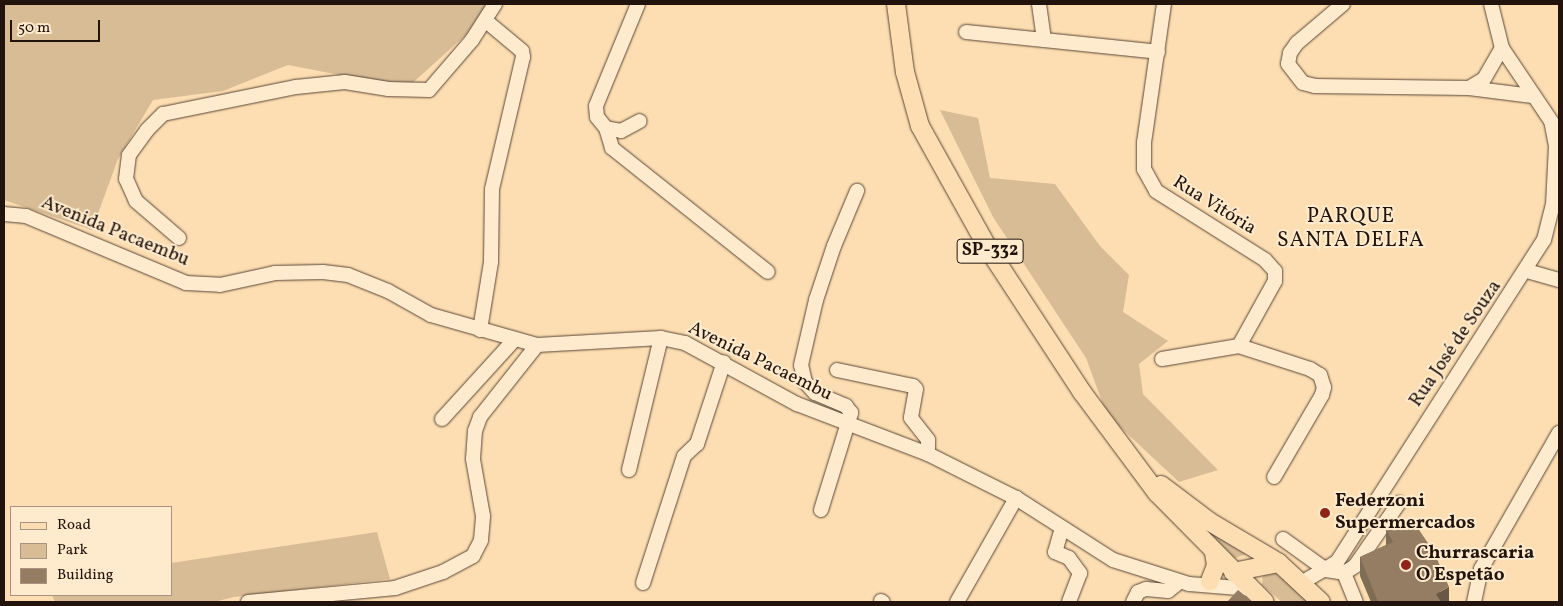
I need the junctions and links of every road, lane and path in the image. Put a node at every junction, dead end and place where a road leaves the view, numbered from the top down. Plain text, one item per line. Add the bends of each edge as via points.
1 (494, 4) edge
2 (638, 4) edge
3 (896, 4) edge
4 (1039, 4) edge
5 (1164, 4) edge
6 (1344, 4) edge
7 (1491, 4) edge
8 (486, 21) junction
9 (966, 32) dead end
10 (1044, 40) junction
11 (1502, 48) junction
12 (1158, 52) junction
13 (1469, 88) junction
14 (1532, 96) junction
15 (640, 121) dead end
16 (606, 128) junction
17 (857, 191) dead end
18 (4, 214) edge
19 (179, 238) dead end
20 (1527, 271) junction
21 (768, 272) dead end
22 (1559, 280) edge
23 (480, 330) junction
24 (660, 338) junction
25 (515, 339) junction
26 (537, 345) junction
27 (1239, 346) junction
28 (1162, 360) dead end
29 (724, 362) junction
30 (837, 370) dead end
31 (442, 419) dead end
32 (850, 424) junction
33 (1559, 433) edge
34 (928, 454) junction
35 (629, 470) dead end
36 (1143, 471) junction
37 (1274, 477) dead end
38 (1016, 498) junction
39 (1399, 503) dead end
40 (821, 510) dead end
41 (1062, 528) junction
42 (1283, 539) dead end
43 (1214, 552) junction
44 (1271, 564) junction
45 (1326, 570) junction
46 (1233, 572) junction
47 (1344, 573) junction
48 (1210, 581) junction
49 (643, 583) dead end
50 (1184, 583) junction
51 (1301, 583) junction
52 (1251, 589) junction
53 (248, 602) edge
54 (957, 602) edge
55 (1069, 602) edge
56 (1133, 602) edge
57 (1265, 602) edge
58 (1321, 602) edge
59 (1356, 602) edge
60 (1474, 602) edge

1 - 8 street
2 - 16 street via 596,106 597,117
3 - 36 main road, SP-332 via 905,72 920,126 935,157 1053,350 1111,434
4 - 10 street
5 - 12 street, Rua Vitória
6 - 13 street via 1297,42 1290,53 1288,64 1303,83 1315,86
7 - 11 street, Rua José de Souza
8 - 19 street via 429,90 388,89 345,82 296,87 163,114 147,130 130,156 126,180 136,201
8 - 23 street via 522,50 523,57 492,189 491,262
9 - 10 street
10 - 12 street
11 - 13 street via 1484,79
11 - 14 street, Rua José de Souza
12 - 27 street, Rua Vitória via 1144,142 1147,180 1156,191 1265,260 1274,271 1275,282
13 - 14 street
14 - 20 street, Rua José de Souza via 1550,121 1556,146 1557,174 1544,240
15 - 16 street via 621,131
16 - 21 street via 612,148
17 - 32 street via 816,300 801,365 804,382 815,393 846,406 851,413
18 - 23 street, Avenida Pacaembu via 26,216 186,283 220,285 275,273 348,276 388,291 431,315
20 - 22 street
20 - 45 street, Rua José de Souza via 1337,562
23 - 25 street, Avenida Pacaembu
24 - 26 street, Avenida Pacaembu
24 - 29 street, Avenida Pacaembu via 685,343
24 - 35 street
25 - 26 street, Avenida Pacaembu
25 - 31 street
26 - 53 street via 480,417 475,431 473,460 483,516 481,540 473,556 443,572 396,588
27 - 28 street
27 - 37 street via 1310,369 1323,382 1318,404
29 - 32 street, Avenida Pacaembu via 797,404
29 - 49 street via 697,444 684,456
30 - 34 street via 913,386 916,389 911,418 928,440
32 - 34 street, Avenida Pacaembu
32 - 40 street
33 - 60 street via 1481,570
34 - 38 street, Avenida Pacaembu
36 - 43 main road, SP-332 via 1157,493
36 - 44 main road, SP-332
38 - 41 street, Avenida Pacaembu
38 - 54 street
39 - 47 street via 1355,566
41 - 50 street, Avenida Pacaembu via 1113,560
41 - 55 street via 1055,552 1069,558 1080,573
42 - 45 street
43 - 46 main road, SP-332
43 - 48 main road via 1216,565
44 - 46 main road
44 - 51 main road, SP-332
44 - 52 main road via 1255,576
45 - 47 street
45 - 51 street, Rua José de Souza
46 - 48 street
46 - 52 main road, SP-332
47 - 59 street
48 - 50 street
50 - 52 street
50 - 56 street via 1168,591 1146,589 1138,592
51 - 58 main road, SP-332
52 - 57 main road, SP-332

